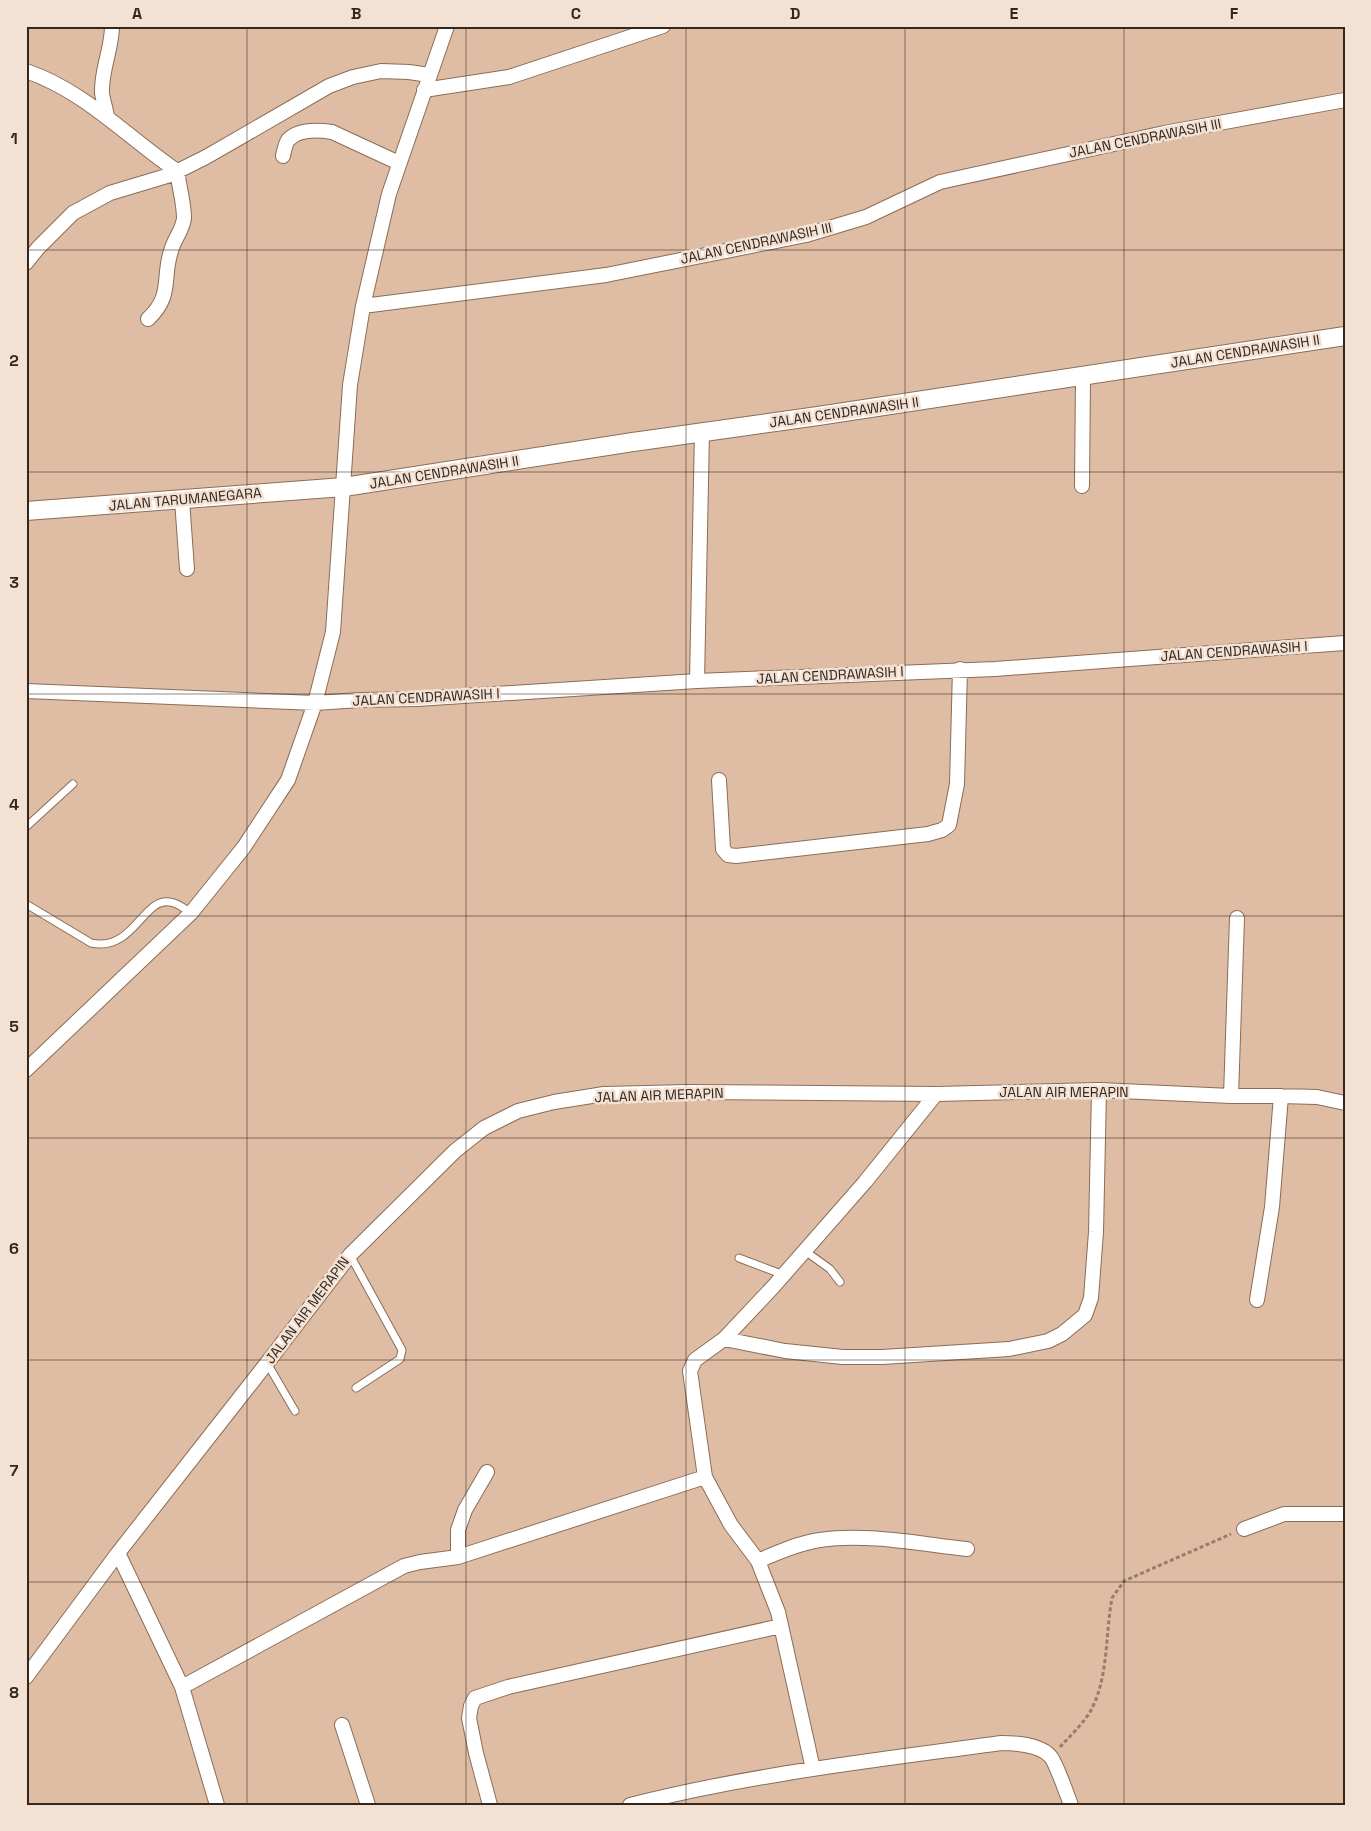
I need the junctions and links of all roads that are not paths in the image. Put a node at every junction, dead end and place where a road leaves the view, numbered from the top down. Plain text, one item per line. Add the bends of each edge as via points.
1 (112, 26) edge
2 (447, 26) edge
3 (663, 26) edge
4 (26, 71) edge
5 (430, 75) junction
6 (424, 90) junction
7 (1345, 100) edge
8 (107, 117) junction
9 (283, 156) dead end
10 (400, 163) junction
11 (177, 171) junction
12 (26, 263) edge
13 (363, 306) junction
14 (148, 319) dead end
15 (1345, 336) edge
16 (1083, 376) junction
17 (702, 432) junction
18 (1082, 486) dead end
19 (344, 487) junction
20 (182, 500) junction
21 (26, 512) edge
22 (187, 569) dead end
23 (1345, 643) edge
24 (960, 669) junction
25 (697, 681) junction
26 (26, 691) edge
27 (315, 703) junction
28 (719, 780) dead end
29 (72, 784) dead end
30 (26, 827) edge
31 (26, 904) edge
32 (191, 913) junction
33 (1237, 918) dead end
34 (26, 1070) edge
35 (1099, 1090) junction
36 (936, 1094) junction
37 (1231, 1096) junction
38 (1281, 1096) junction
39 (1345, 1103) edge
40 (805, 1251) junction
41 (350, 1255) junction
42 (739, 1258) dead end
43 (784, 1275) junction
44 (840, 1282) dead end
45 (1257, 1300) dead end
46 (724, 1339) junction
47 (267, 1363) junction
48 (356, 1388) dead end
49 (295, 1410) dead end
50 (487, 1472) dead end
51 (705, 1477) junction
52 (1345, 1514) edge
53 (1244, 1529) road end
54 (967, 1549) dead end
55 (118, 1553) junction
56 (458, 1556) junction
57 (758, 1561) junction
58 (781, 1626) junction
59 (26, 1677) edge
60 (182, 1687) junction
61 (342, 1725) dead end
62 (814, 1769) junction
63 (217, 1805) edge
64 (368, 1805) edge
65 (490, 1805) edge
66 (630, 1805) edge
67 (1070, 1805) edge

1 - 8 street via 103,75 102,94
2 - 5 street
3 - 6 street via 509,77
4 - 8 street via 70,92
5 - 6 street
5 - 11 street via 381,71 328,86
6 - 10 street
7 - 13 street, JALAN CENDRAWASIH III via 1164,133 940,182 866,217 806,235 606,275
8 - 11 street
9 - 10 street via 291,138 324,131
10 - 13 street via 389,194
11 - 12 street via 110,193 73,213
11 - 14 street via 184,218 171,251 161,306
13 - 19 street via 350,386
15 - 16 street, JALAN CENDRAWASIH II
16 - 17 street, JALAN CENDRAWASIH II
16 - 18 street
17 - 19 street, JALAN CENDRAWASIH II
17 - 25 street
19 - 20 street, JALAN TARUMANEGARA
19 - 27 street via 333,632
20 - 21 street, JALAN TARUMANEGARA
20 - 22 street
23 - 24 street, JALAN CENDRAWASIH I
24 - 25 street, JALAN CENDRAWASIH I
24 - 28 street via 957,784 949,825 942,830 728,855 723,850
25 - 27 street, JALAN CENDRAWASIH I
26 - 27 street, JALAN CENDRAWASIH I
27 - 32 street via 288,780 244,847
29 - 30 lane
31 - 32 lane via 91,943 100,945 125,937 163,902 176,903
32 - 34 street
33 - 37 street
35 - 36 street, JALAN AIR MERAPIN
35 - 37 street, JALAN AIR MERAPIN
35 - 46 street via 1091,1298 1085,1315 1062,1334 1048,1341 1009,1349 882,1357 785,1351
36 - 40 street
36 - 41 street, JALAN AIR MERAPIN via 604,1094 518,1111 484,1128 454,1151
37 - 38 street, JALAN AIR MERAPIN
38 - 39 street, JALAN AIR MERAPIN
38 - 45 street via 1272,1207
40 - 43 street
40 - 44 lane
41 - 47 street, JALAN AIR MERAPIN
41 - 48 lane via 402,1350 400,1358
42 - 43 lane
43 - 46 street
46 - 51 street via 695,1360 690,1371
47 - 49 lane
47 - 55 street, JALAN AIR MERAPIN
50 - 56 street via 465,1510 458,1530
51 - 56 street
51 - 57 street via 731,1525
52 - 53 street via 1284,1514
54 - 57 street via 847,1537 795,1546
55 - 59 street, JALAN AIR MERAPIN
55 - 60 street
56 - 60 street via 404,1566
57 - 58 street
58 - 62 street
58 - 65 street via 508,1687 475,1698 469,1718
60 - 63 street
61 - 64 street
62 - 66 street
62 - 67 street via 1018,1743 1051,1757

